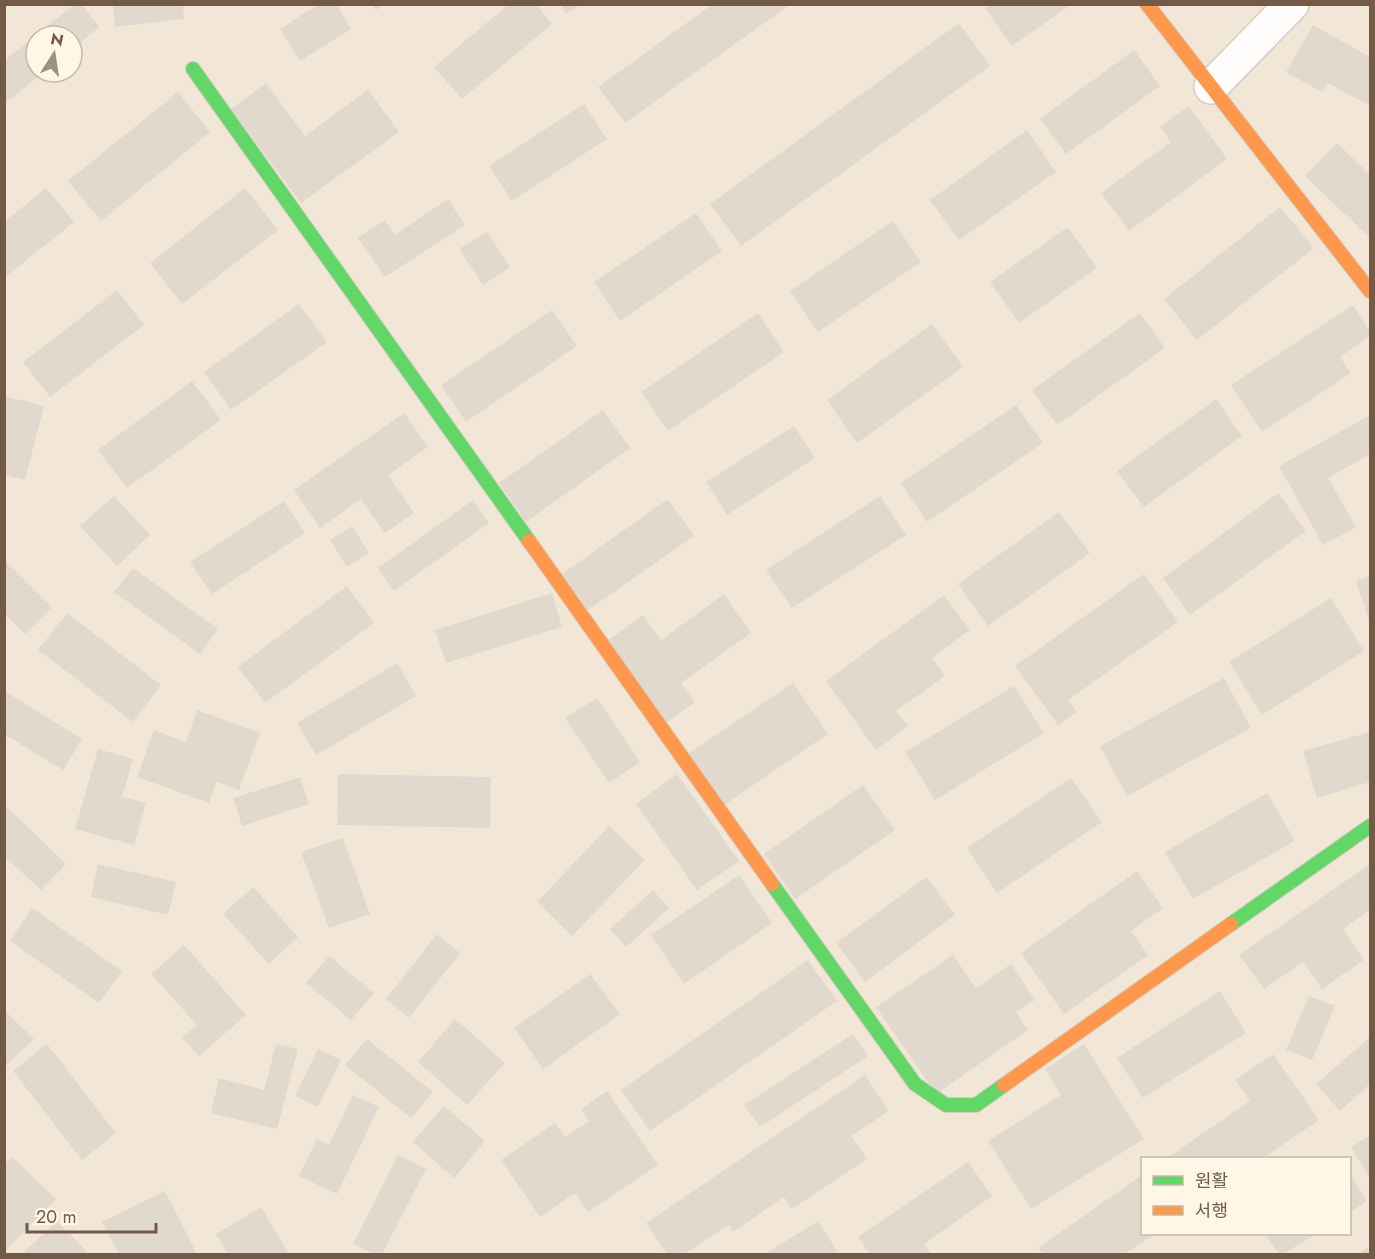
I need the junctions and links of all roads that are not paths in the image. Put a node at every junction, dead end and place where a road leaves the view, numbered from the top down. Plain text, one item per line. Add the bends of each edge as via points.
1 (1147, 4) edge
2 (1292, 4) edge
3 (193, 69) dead end
4 (1211, 87) junction
5 (1371, 291) edge
6 (1371, 826) edge

1 - 4 street
2 - 4 street
3 - 6 street via 915,1084 946,1105 976,1105
4 - 5 street

